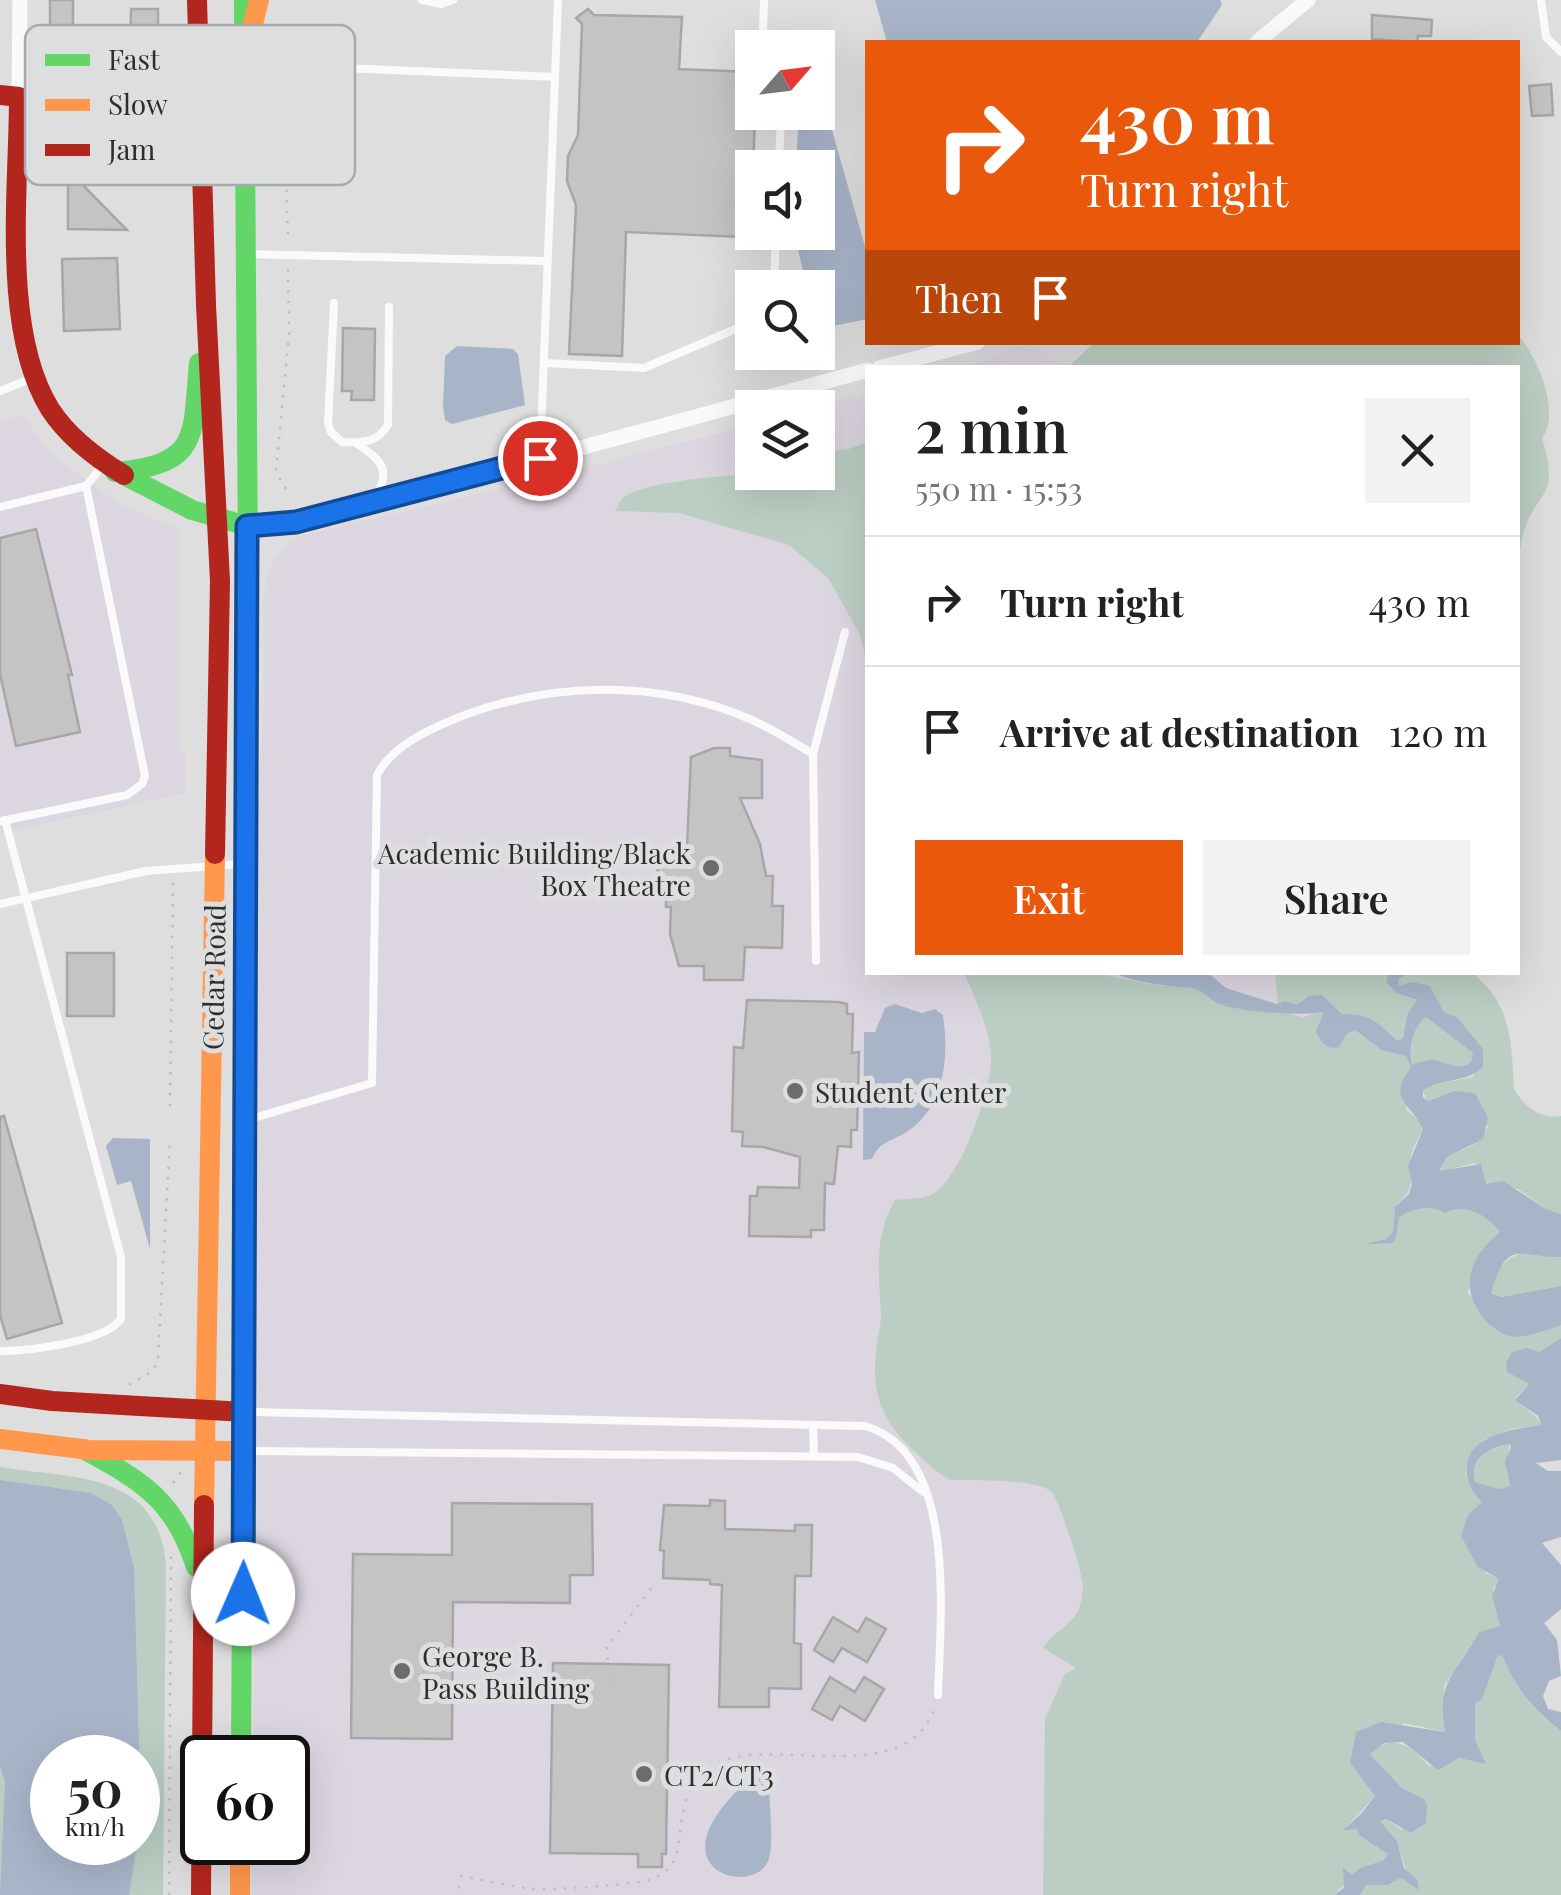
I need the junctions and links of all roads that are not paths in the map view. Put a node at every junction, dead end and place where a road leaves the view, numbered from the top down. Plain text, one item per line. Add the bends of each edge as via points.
1 (20, 0) edge
2 (196, 0) edge
3 (260, 0) edge
4 (422, 0) edge
5 (453, 0) edge
6 (558, 0) edge
7 (764, 0) edge
8 (1308, 0) edge
9 (1542, 0) edge
10 (197, 25) edge
11 (253, 25) edge
12 (763, 30) edge
13 (1259, 40) edge
14 (1561, 52) edge
15 (355, 69) edge
16 (555, 77) junction
17 (10, 96) edge
18 (202, 185) edge
19 (246, 185) edge
20 (247, 254) junction
21 (547, 260) junction
22 (334, 304) dead end
23 (206, 305) junction
24 (390, 308) dead end
25 (735, 329) edge
26 (966, 345) edge
27 (544, 364) junction
28 (890, 365) edge
29 (865, 371) edge
30 (34, 378) junction
31 (0, 392) edge
32 (356, 442) junction
33 (540, 458) junction
34 (109, 468) junction
35 (86, 486) junction
36 (370, 505) junction
37 (0, 507) edge
38 (218, 520) junction
39 (247, 526) junction
40 (845, 632) dead end
41 (813, 754) junction
42 (2, 821) edge
43 (216, 864) junction
44 (245, 864) junction
45 (24, 898) junction
46 (0, 904) edge
47 (816, 961) dead end
48 (246, 1121) junction
49 (0, 1350) edge
50 (0, 1394) edge
51 (204, 1411) junction
52 (245, 1412) junction
53 (813, 1424) junction
54 (0, 1439) edge
55 (83, 1449) junction
56 (204, 1451) junction
57 (245, 1451) junction
58 (814, 1456) junction
59 (926, 1495) junction
60 (203, 1593) junction
61 (938, 1695) road end
62 (241, 1735) edge
63 (240, 1865) edge
64 (201, 1895) edge
65 (240, 1895) edge

1 - 17 street
2 - 10 main road, Cedar Road
3 - 11 main road
4 - 5 lane
6 - 16 lane
7 - 12 lane
8 - 13 street
9 - 14 lane via 1546,37
15 - 16 lane
16 - 21 lane
17 - 30 main road via 18,308
18 - 23 main road, Cedar Road
19 - 20 main road, Cedar Road
20 - 21 lane
20 - 39 main road, Cedar Road
21 - 27 lane
22 - 32 lane via 328,424 336,439
23 - 34 main road via 189,442 164,465
23 - 38 main road, Cedar Road
24 - 32 lane via 388,424 379,437
25 - 27 lane via 644,368
26 - 28 street
27 - 33 lane
29 - 33 street
30 - 31 lane
30 - 34 main road via 65,430
32 - 36 lane via 383,467 384,482
33 - 36 street
34 - 35 lane
34 - 38 main road
35 - 37 lane
35 - 42 lane via 145,776 127,795
36 - 39 street
38 - 39 main road
38 - 43 main road, Cedar Road
39 - 44 main road, Cedar Road
40 - 41 lane
41 - 47 lane
41 - 48 lane via 753,720 621,688 481,709 406,744 383,763 375,793 372,1082
42 - 45 lane
43 - 44 lane
43 - 45 lane via 174,866
43 - 51 main road, Cedar Road
44 - 48 main road, Cedar Road
45 - 46 lane
45 - 49 lane via 121,1257 121,1319 112,1329 60,1344
48 - 52 main road, Cedar Road
50 - 51 main road
51 - 52 main road
51 - 56 main road, Cedar Road
52 - 53 lane
52 - 57 main road, Cedar Road
53 - 58 lane
53 - 59 lane via 865,1426 892,1437 912,1460
54 - 55 main road
55 - 56 main road
55 - 60 main road via 165,1500 184,1529
56 - 57 main road
56 - 60 main road, Cedar Road
57 - 58 lane
57 - 62 main road, Cedar Road
58 - 59 lane via 875,1460
59 - 61 lane via 938,1547
60 - 64 main road, Cedar Road
63 - 65 main road

